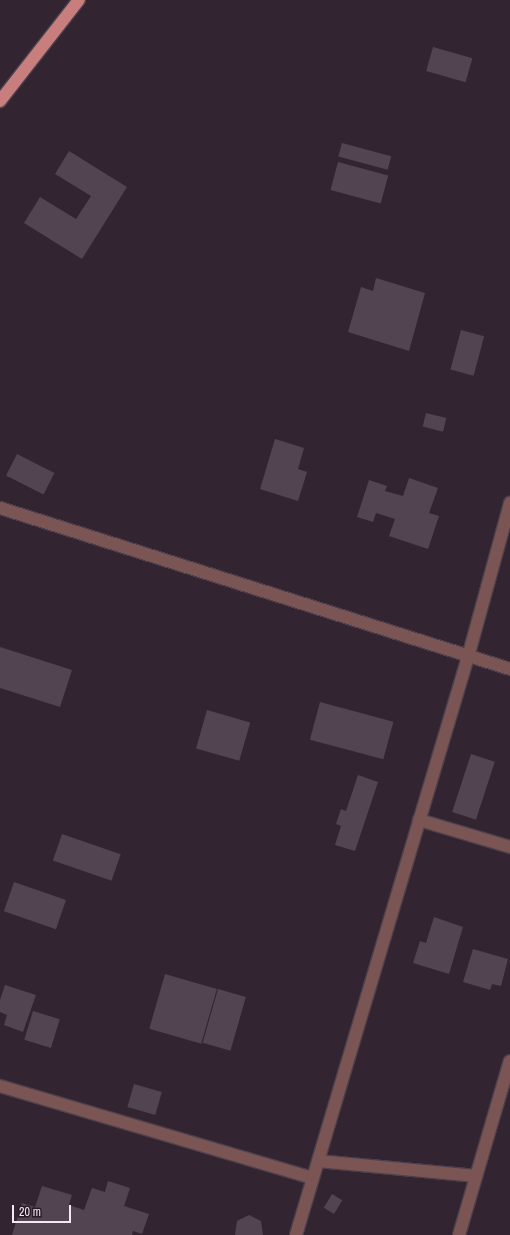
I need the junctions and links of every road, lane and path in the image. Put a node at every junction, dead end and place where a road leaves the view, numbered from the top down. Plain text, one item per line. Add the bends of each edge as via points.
1 (80, 0) edge
2 (0, 101) edge
3 (510, 503) edge
4 (0, 508) edge
5 (468, 658) junction
6 (510, 669) edge
7 (419, 820) junction
8 (510, 848) edge
9 (510, 1062) edge
10 (0, 1086) edge
11 (318, 1161) junction
12 (476, 1176) junction
13 (313, 1178) junction
14 (296, 1235) edge
15 (459, 1235) edge

1 - 2 main road
3 - 5 street
4 - 5 street
5 - 6 street
5 - 7 street
7 - 8 street
7 - 11 street
9 - 12 street
10 - 13 street
11 - 12 street
11 - 13 street
12 - 15 street
13 - 14 street

